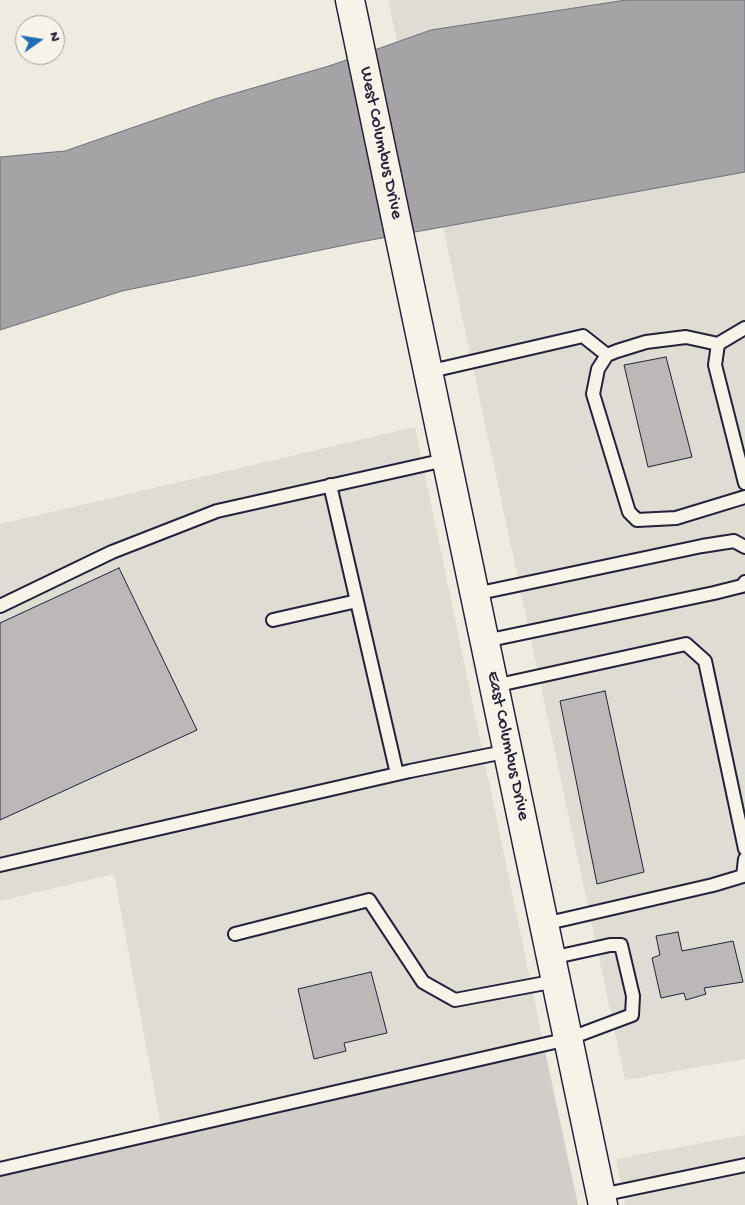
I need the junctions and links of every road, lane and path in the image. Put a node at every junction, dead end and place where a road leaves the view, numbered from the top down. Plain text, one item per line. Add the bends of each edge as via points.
1 (352, 11) edge
2 (410, 286) joint
3 (745, 328) edge
4 (718, 344) junction
5 (607, 355) junction
6 (427, 372) junction
7 (445, 460) junction
8 (745, 483) edge
9 (330, 485) junction
10 (745, 497) edge
11 (745, 547) edge
12 (745, 582) edge
13 (475, 594) junction
14 (357, 601) junction
15 (0, 606) edge
16 (273, 620) dead end
17 (485, 640) junction
18 (494, 686) junction
19 (509, 751) junction
20 (397, 774) junction
21 (745, 849) edge
22 (745, 859) edge
23 (0, 865) edge
24 (544, 924) junction
25 (235, 934) dead end
26 (553, 969) junction
27 (568, 1039) junction
28 (745, 1165) edge
29 (0, 1169) edge
30 (602, 1200) edge

1 - 2 main road, West Columbus Drive
2 - 6 main road, East Columbus Drive
3 - 4 lane
4 - 5 lane via 686,337 646,342
4 - 8 lane via 715,365
5 - 6 lane via 582,336
5 - 10 lane via 598,369 593,394 629,512 637,520 676,518
6 - 7 main road, East Columbus Drive
7 - 9 lane
7 - 13 main road, East Columbus Drive
9 - 14 lane
9 - 15 lane via 217,511 112,552
11 - 13 lane via 734,541 702,546
12 - 17 lane via 742,586 714,593
13 - 17 main road, East Columbus Drive
14 - 16 lane
14 - 20 lane
17 - 18 main road, East Columbus Drive
18 - 19 main road, East Columbus Drive
18 - 21 lane via 686,644 705,661
19 - 20 lane
19 - 24 main road, East Columbus Drive
20 - 23 lane
22 - 24 lane via 743,876
24 - 26 main road, East Columbus Drive
25 - 26 lane via 369,900 423,982 454,1000
26 - 27 main road, East Columbus Drive
26 - 27 lane via 610,945 621,945 633,996 632,1015
27 - 29 lane
27 - 30 main road, East Columbus Drive
28 - 30 lane

